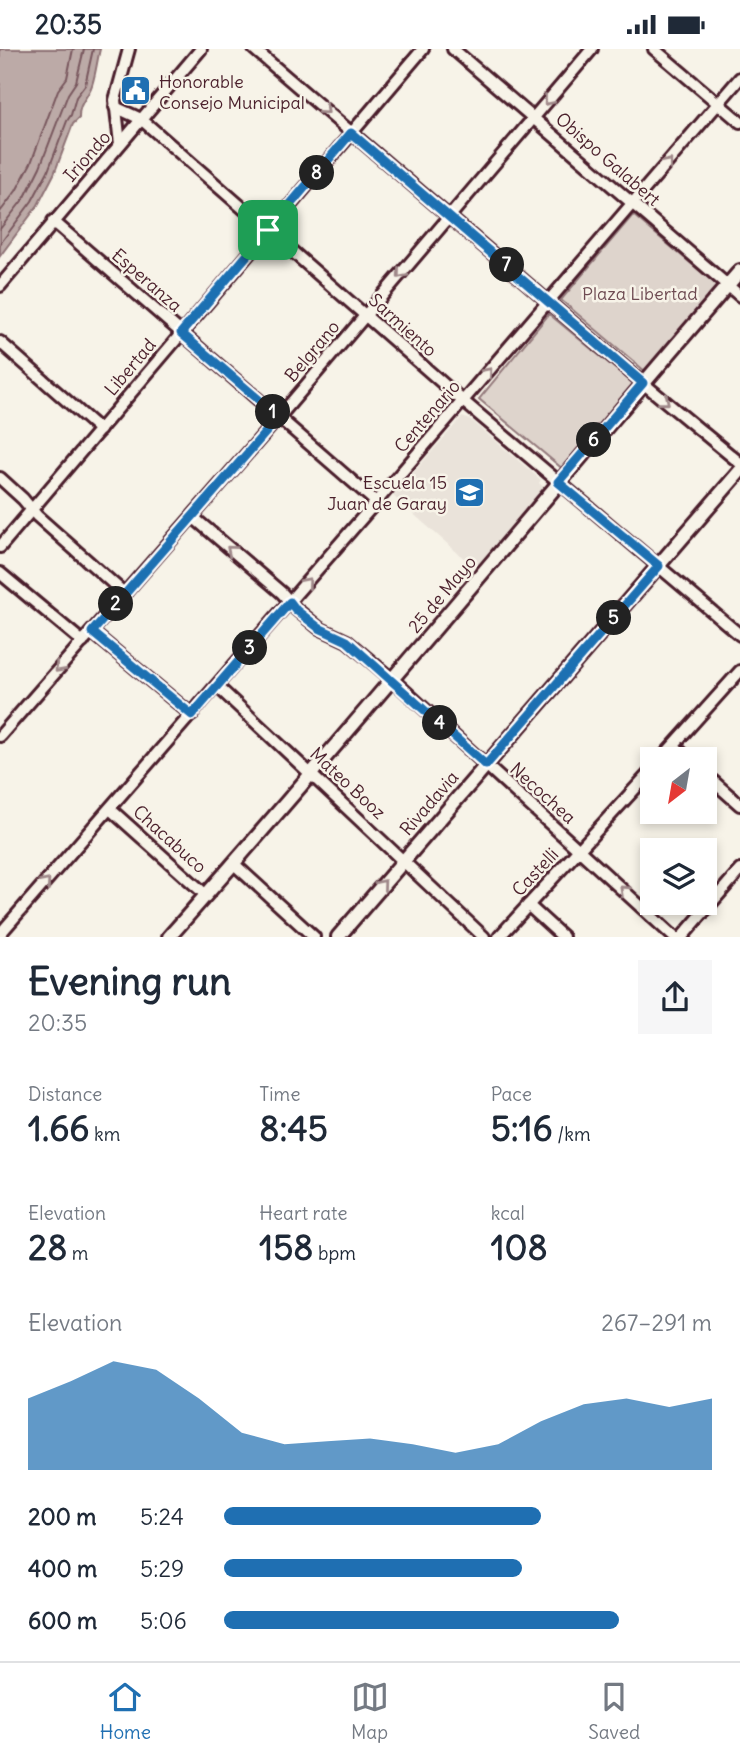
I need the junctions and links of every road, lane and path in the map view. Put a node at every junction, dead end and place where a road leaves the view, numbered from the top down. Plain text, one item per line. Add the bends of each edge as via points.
1 (130, 49) edge
2 (201, 49) edge
3 (254, 49) edge
4 (423, 49) edge
5 (453, 49) edge
6 (592, 49) edge
7 (653, 49) edge
8 (740, 78) edge
9 (718, 103) junction
10 (115, 107) junction
11 (533, 118) junction
12 (141, 119) junction
13 (740, 123) edge
14 (351, 133) junction
15 (120, 144) junction
16 (633, 204) junction
17 (450, 216) junction
18 (53, 222) junction
19 (268, 230) junction
20 (740, 271) edge
21 (0, 286) edge
22 (727, 286) junction
23 (740, 296) edge
24 (549, 301) junction
25 (366, 315) junction
26 (181, 333) junction
27 (0, 342) edge
28 (643, 383) junction
29 (463, 401) junction
30 (279, 417) junction
31 (100, 430) junction
32 (740, 463) edge
33 (740, 471) edge
34 (0, 478) edge
35 (558, 482) junction
36 (376, 502) junction
37 (32, 509) junction
38 (193, 517) junction
39 (0, 547) edge
40 (659, 566) junction
41 (0, 572) edge
42 (125, 594) junction
43 (290, 602) junction
44 (92, 632) junction
45 (740, 635) edge
46 (83, 642) junction
47 (740, 671) edge
48 (393, 680) junction
49 (217, 685) junction
50 (192, 715) junction
51 (0, 736) edge
52 (674, 746) edge
53 (486, 765) junction
54 (312, 773) junction
55 (640, 783) edge
56 (718, 786) edge
57 (740, 805) edge
58 (110, 809) junction
59 (579, 849) junction
60 (404, 859) junction
61 (233, 863) junction
62 (740, 870) edge
63 (206, 895) junction
64 (528, 905) junction
65 (0, 934) edge
66 (176, 934) edge
67 (314, 936) edge
68 (338, 936) edge
69 (484, 936) edge
70 (499, 936) edge
71 (563, 936) edge
72 (674, 936) edge
73 (682, 936) edge

1 - 10 street via 116,89
2 - 12 street, Iriondo
3 -> 14 street
4 - 14 street, Libertad
5 - 11 street, Obispo Galabert
6 -> 11 street, Belgrano
7 - 9 street
8 - 9 street, Centenario
9 - 13 street
16 -> 9 street, Centenario
10 - 12 street, Sarmiento
10 - 15 street
11 - 16 street, Obispo Galabert
11 - 17 street, Belgrano
12 - 15 street, Iriondo
12 - 19 street, Sarmiento
14 - 17 street
14 - 19 street, Libertad
15 - 18 street, Iriondo
16 - 22 street, Obispo Galabert
16 - 24 street, Centenario
17 - 24 street
17 -> 25 street, Belgrano
18 - 21 street, Iriondo
18 - 26 street, Esperanza
19 - 25 street, Sarmiento
19 - 26 street, Libertad
20 - 22 main road, 25 de Mayo
22 - 23 street, Obispo Galabert
22 - 28 main road, 25 de Mayo
24 - 28 street
29 -> 24 street, Centenario
25 - 29 street, Sarmiento
25 - 30 street, Belgrano
26 - 30 street, Esperanza
26 - 31 street, Libertad
27 - 31 street
28 -> 32 street
28 - 35 main road, 25 de Mayo
29 - 35 street, Sarmiento
29 - 36 street, Centenario
30 - 36 street, Esperanza
30 - 38 street, Belgrano
31 - 37 street, Libertad
33 - 40 main road, Rivadavia
34 - 37 street
35 - 40 street, Sarmiento
35 - 48 main road, 25 de Mayo
43 -> 36 street, Centenario
37 - 39 street, Libertad
37 - 42 street
38 - 42 street, Belgrano
43 -> 38 street, Necochea
40 - 45 street, Sarmiento
40 - 53 main road, Rivadavia
41 - 46 street
42 - 44 street, Belgrano
43 - 48 street, Necochea
43 - 49 street, Centenario
44 - 46 street, Belgrano
44 - 50 street
46 -> 51 street, Belgrano
47 - 52 street
48 - 53 street, Necochea
48 - 54 main road, 25 de Mayo
49 - 50 street, Centenario
49 - 54 street, Mateo Booz
50 - 58 street, Centenario
53 - 59 street, Necochea
53 - 60 main road, Rivadavia
54 - 60 street, Mateo Booz
54 - 61 main road, 25 de Mayo
55 - 59 street, Castelli
56 - 57 street
58 - 63 street, Chacabuco
65 -> 58 street, Centenario
59 - 64 street, Castelli
72 -> 59 street, Necochea
68 -> 60 main road, Rivadavia
60 - 69 street, Mateo Booz
61 - 63 main road, 25 de Mayo
61 - 67 street, Chacabuco
62 - 73 street
63 - 66 main road, 25 de Mayo
64 - 70 street, Castelli
64 - 71 street

